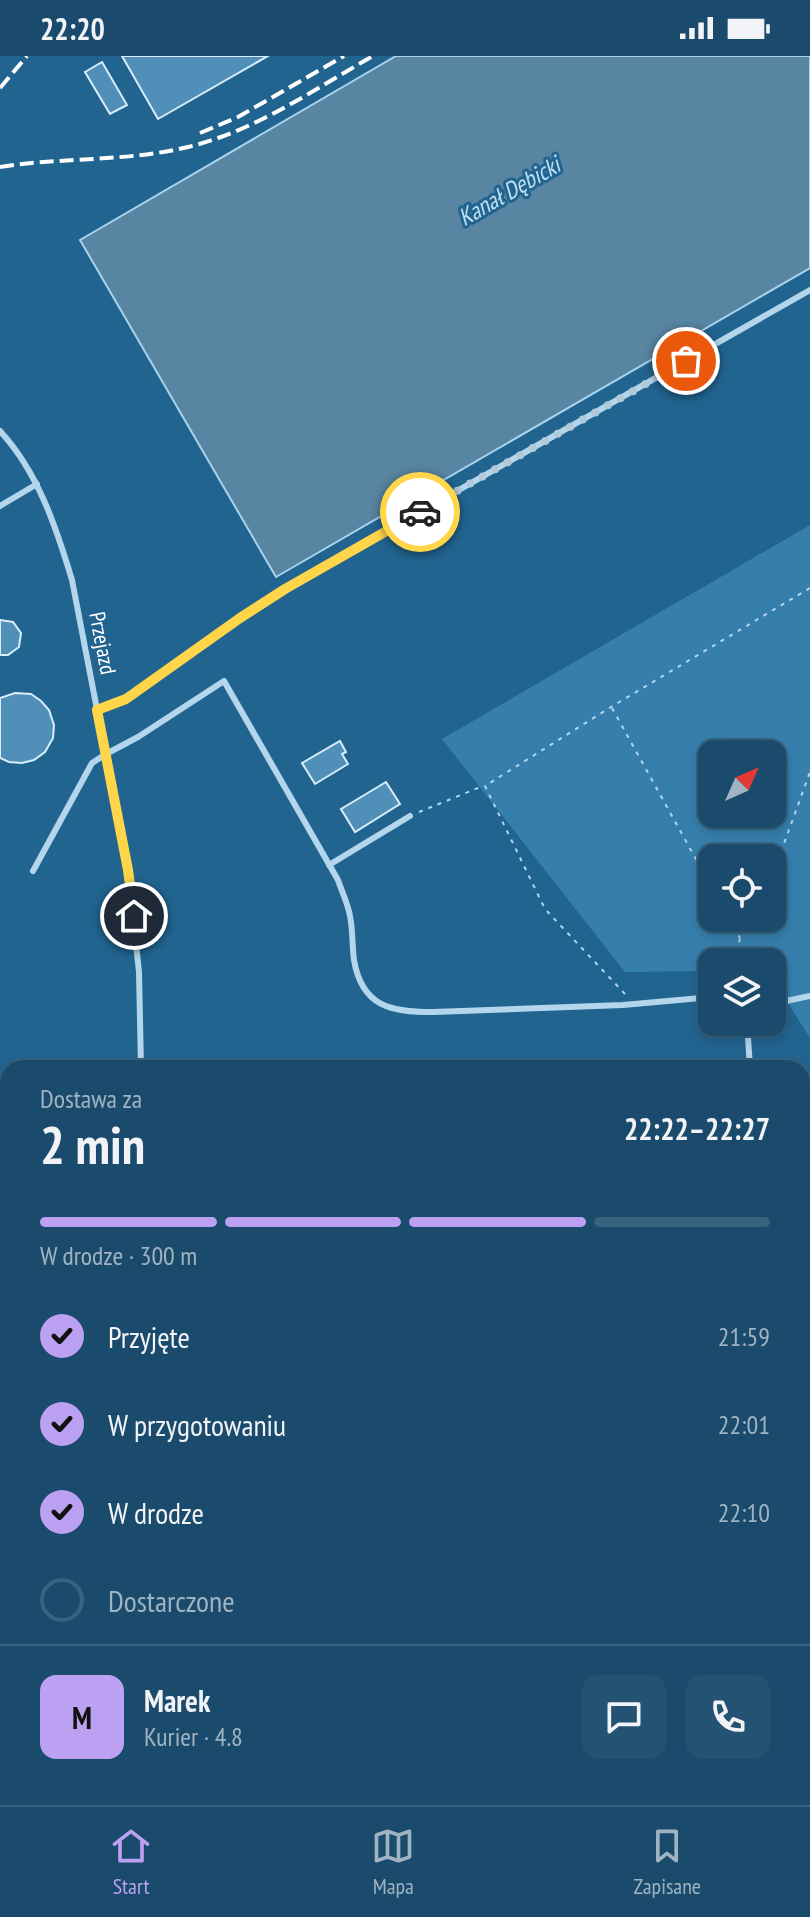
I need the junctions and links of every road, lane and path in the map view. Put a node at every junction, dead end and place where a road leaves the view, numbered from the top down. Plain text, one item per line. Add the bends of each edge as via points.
1 (810, 290) edge
2 (0, 431) edge
3 (37, 484) junction
4 (0, 506) edge
5 (810, 588) edge
6 (611, 707) junction
7 (97, 710) junction
8 (106, 754) junction
9 (810, 772) edge
10 (485, 786) junction
11 (410, 816) joint
12 (784, 844) edge
13 (698, 863) edge
14 (329, 865) junction
15 (33, 871) dead end
16 (737, 932) edge
17 (743, 932) edge
18 (740, 938) junction
19 (738, 948) edge
20 (810, 996) edge
21 (698, 998) edge
22 (786, 1001) edge
23 (633, 1004) junction
24 (748, 1036) edge
25 (141, 1060) edge
26 (749, 1060) edge

1 - 7 lane via 285,589 126,699
2 - 3 lane, Przejazd
3 - 4 lane
3 - 7 lane, Przejazd via 72,580
5 - 6 path
6 - 10 path
6 - 13 path
7 - 8 lane, Przejazd
8 - 14 lane via 224,681
8 - 15 lane via 92,763
8 - 25 lane, Przejazd via 134,916
9 - 12 path
10 - 11 path
10 - 23 path via 545,909
11 - 14 lane
14 - 23 lane via 350,916 357,977 381,1005 433,1012
16 - 18 path
17 - 18 path
18 - 19 path
20 - 22 lane
21 - 23 lane
24 - 26 lane

